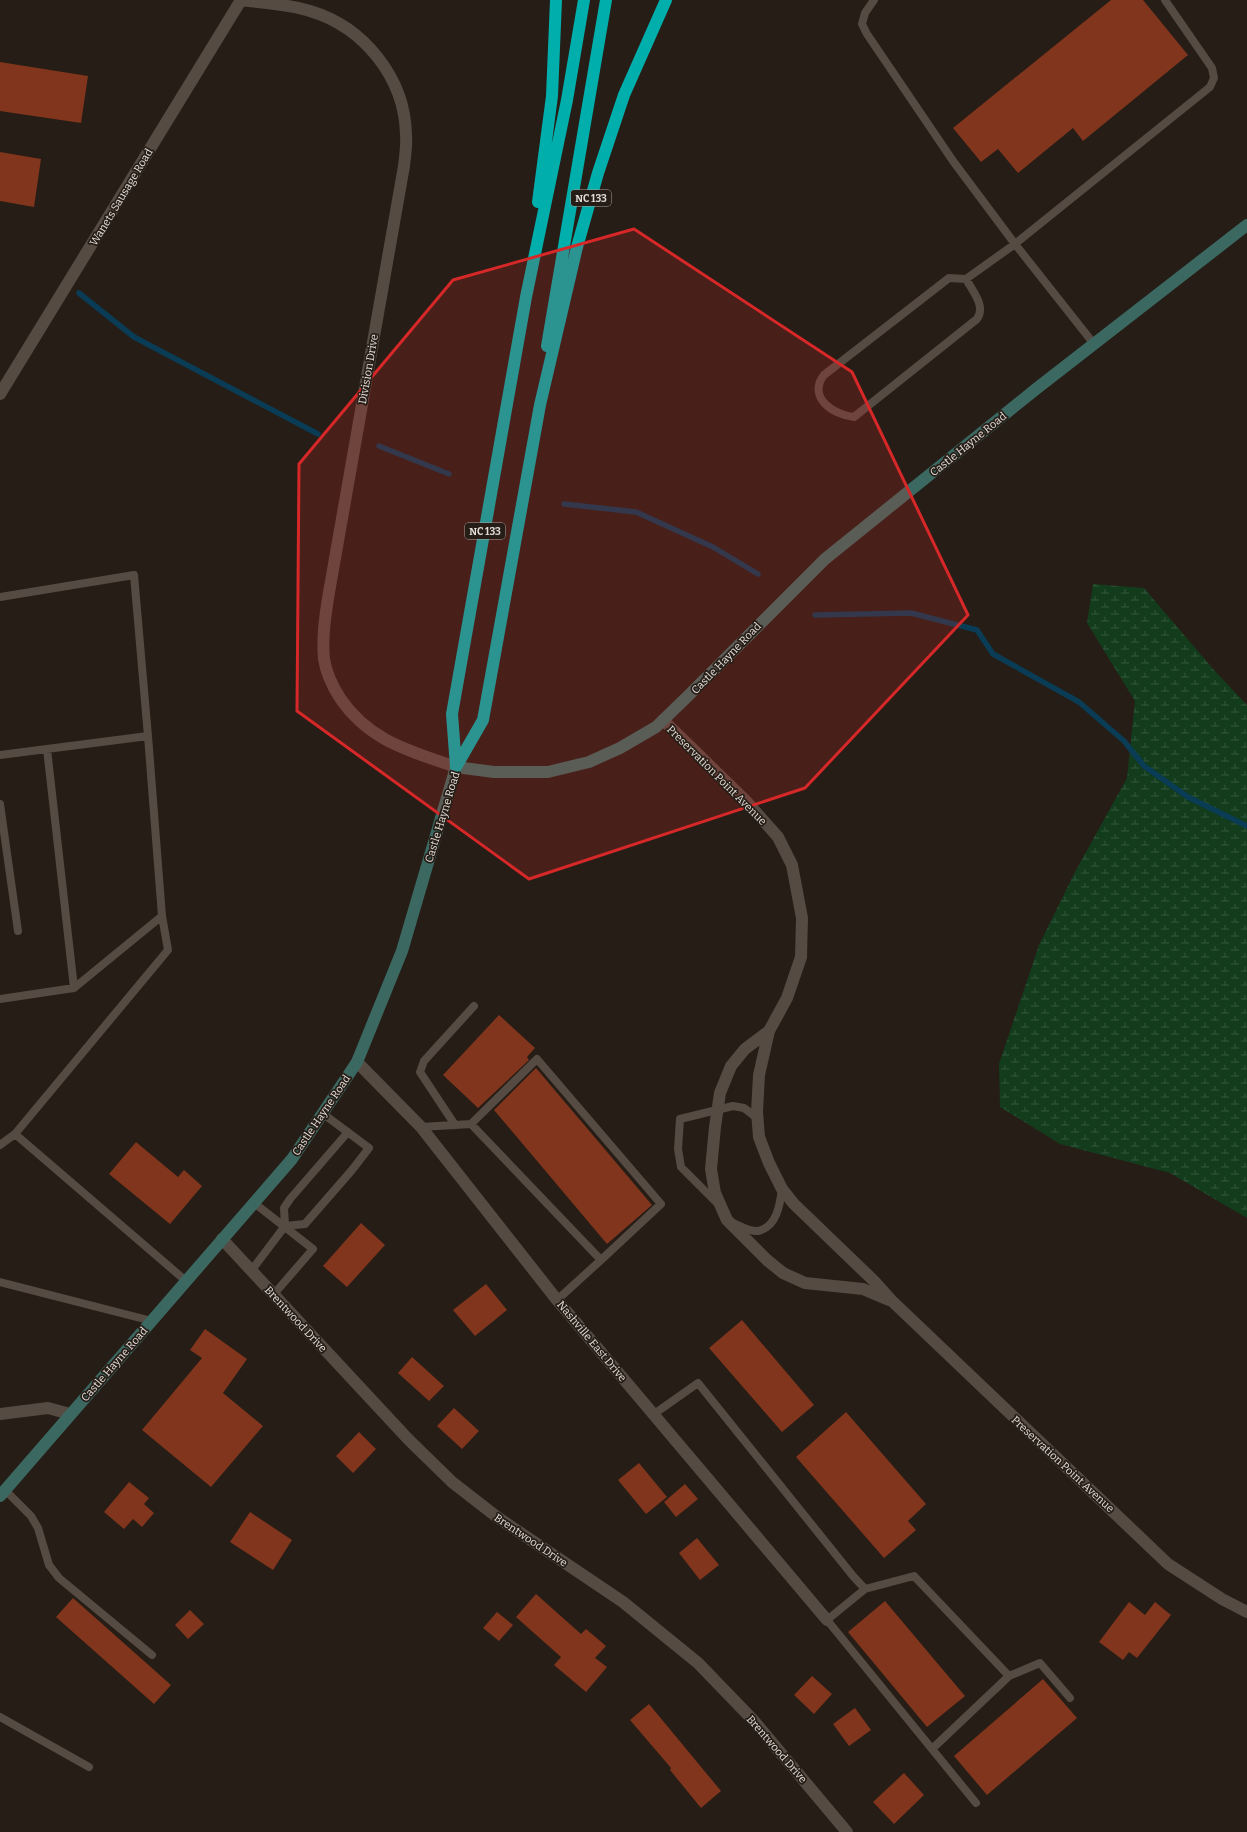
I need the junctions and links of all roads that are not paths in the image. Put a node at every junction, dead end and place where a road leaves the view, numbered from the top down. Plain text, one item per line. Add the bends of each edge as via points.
1 (241, 0) edge
2 (556, 0) edge
3 (584, 0) edge
4 (606, 0) edge
5 (666, 0) edge
6 (874, 0) edge
7 (1165, 0) edge
8 (1247, 225) edge
9 (1015, 244) junction
10 (966, 279) junction
11 (526, 297) junction
12 (1094, 344) junction
13 (0, 394) edge
14 (540, 405) junction
15 (0, 597) edge
16 (663, 720) junction
17 (148, 736) junction
18 (47, 749) junction
19 (0, 755) edge
20 (456, 767) junction
21 (0, 804) edge
22 (162, 916) junction
23 (18, 931) dead end
24 (74, 988) junction
25 (0, 1000) edge
26 (474, 1006) dead end
27 (769, 1031) junction
28 (358, 1062) junction
29 (718, 1109) junction
30 (322, 1113) junction
31 (757, 1118) junction
32 (471, 1124) junction
33 (456, 1125) junction
34 (421, 1127) junction
35 (348, 1132) junction
36 (15, 1134) junction
37 (0, 1145) edge
38 (782, 1189) junction
39 (254, 1203) junction
40 (722, 1208) junction
41 (727, 1220) junction
42 (285, 1226) junction
43 (222, 1239) junction
44 (601, 1260) junction
45 (251, 1271) junction
46 (186, 1281) junction
47 (0, 1282) edge
48 (274, 1294) junction
49 (557, 1300) junction
50 (891, 1300) junction
51 (152, 1321) junction
52 (0, 1414) edge
53 (70, 1414) junction
54 (654, 1414) junction
55 (3, 1493) edge
56 (865, 1589) junction
57 (1247, 1612) edge
58 (828, 1620) junction
59 (152, 1655) dead end
60 (1009, 1676) junction
61 (1070, 1698) dead end
62 (0, 1717) edge
63 (932, 1749) junction
64 (89, 1767) dead end
65 (976, 1803) dead end
66 (847, 1832) edge

1 - 13 street, Wanets Sausage Road
1 - 20 street, Division Drive via 308,10 328,17 349,29 384,65 396,88 404,113 404,166 328,598 323,629 324,660 334,689 347,709 362,725 387,741
2 - 11 highway via 552,96
3 - 11 highway, NC 133 via 567,100
4 - 14 highway via 549,328
5 - 14 highway, NC 133 via 624,95 598,173 576,248
6 - 9 lane via 865,13 862,24 953,161
7 - 9 lane via 1212,68 1214,78 1210,87
8 - 12 main road, Castle Hayne Road
9 - 10 lane
9 - 12 lane
10 - 10 lane via 949,278 824,375 819,388 823,402 830,409 854,417 977,319 981,307
11 - 20 highway, NC 133 via 452,714
12 - 16 main road, Castle Hayne Road via 825,559
14 - 20 highway, NC 133 via 484,720
15 - 17 lane via 134,575
16 - 20 main road, Castle Hayne Road via 656,727 620,748 590,762 548,772 494,772
16 - 27 street, Preservation Point Avenue via 746,801 778,837 792,865 802,918 801,957 787,998
17 - 18 lane
17 - 22 lane
18 - 19 lane
18 - 24 lane
20 - 28 main road, Castle Hayne Road / NC 133 via 402,951
21 - 23 lane
22 - 24 lane
22 - 36 lane via 168,950
24 - 25 lane
26 - 33 lane via 424,1061 420,1072
27 - 29 street, Preservation Point Avenue via 746,1049 731,1066 720,1093
27 - 31 street, Preservation Point Avenue via 759,1075
28 - 30 main road, Castle Hayne Road / NC 133
28 - 34 street, Nashville East Drive
29 - 31 lane via 733,1106 744,1108
29 - 40 street, Preservation Point Avenue via 711,1169
29 - 40 lane via 680,1119 678,1149 681,1167
30 - 35 lane
30 - 39 main road, Castle Hayne Road / NC 133 via 292,1159
31 - 38 street, Preservation Point Avenue via 759,1137
32 - 33 lane
32 - 44 lane
32 - 44 lane via 538,1059 661,1204
33 - 34 lane
34 - 49 street, Nashville East Drive
35 - 42 lane via 284,1208
35 - 42 lane via 369,1148 305,1224
36 - 37 lane
36 - 46 lane
38 - 41 lane via 779,1210 770,1223 758,1231 746,1229
38 - 50 street, Preservation Point Avenue
39 - 42 lane
39 - 43 main road, Castle Hayne Road / NC 133
40 - 41 street, Preservation Point Avenue
41 - 50 street, Preservation Point Avenue via 783,1273 805,1283 863,1289
42 - 45 lane
42 - 48 lane via 314,1249
43 - 45 street, Brentwood Drive
43 - 46 main road, Castle Hayne Road / NC 133
44 - 49 lane
45 - 48 street, Brentwood Drive
46 - 51 main road, Castle Hayne Road / NC 133
47 - 51 lane
48 - 66 street, Brentwood Drive via 408,1439 452,1482 497,1517 623,1602 698,1663 754,1721
49 - 54 street, Nashville East Drive
50 - 57 street, Preservation Point Avenue via 1168,1564
51 - 53 main road, Castle Hayne Road / NC 133
52 - 53 street via 48,1408
53 - 55 main road, Castle Hayne Road / NC 133
54 - 56 lane via 698,1383
54 - 58 street, Nashville East Drive
55 - 59 lane via 31,1516 38,1528 49,1565 59,1578
56 - 58 lane
56 - 60 lane via 914,1576
58 - 63 lane
60 - 61 lane via 1040,1663
60 - 63 lane
62 - 64 lane
63 - 65 lane

